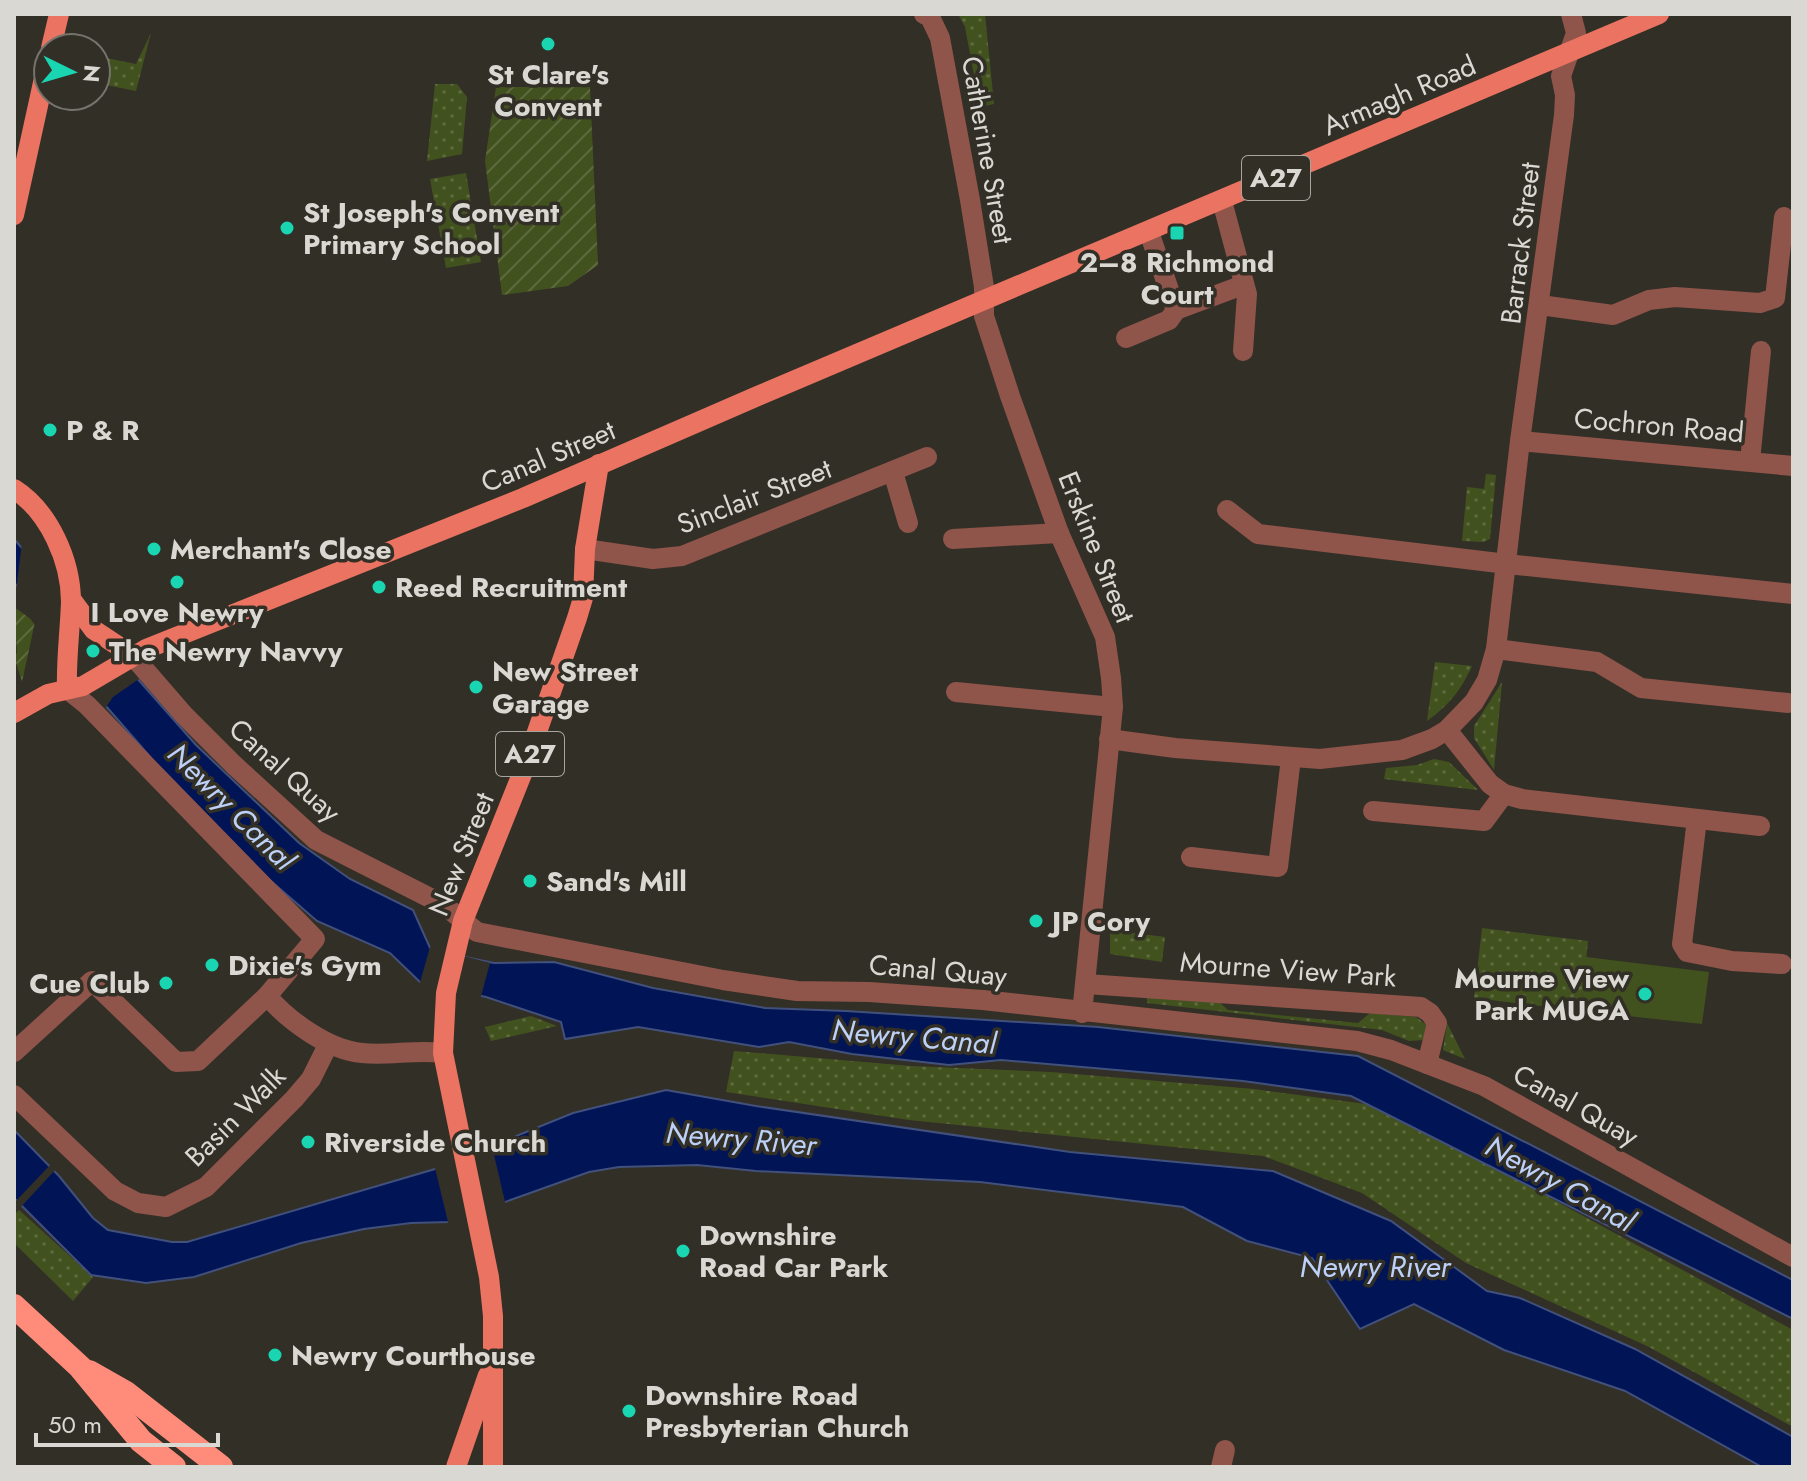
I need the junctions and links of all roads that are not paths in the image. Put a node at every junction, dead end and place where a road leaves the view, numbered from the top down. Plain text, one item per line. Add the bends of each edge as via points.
1 (924, 14) edge
2 (1571, 14) edge
3 (1659, 14) edge
4 (1568, 53) junction
5 (37, 112) edge
6 (1222, 201) junction
7 (14, 215) edge
8 (1784, 217) dead end
9 (1149, 232) junction
10 (1235, 288) dead end
11 (983, 302) junction
12 (1540, 305) junction
13 (1176, 310) junction
14 (1126, 338) dead end
15 (1243, 351) dead end
16 (1761, 351) dead end
17 (1520, 441) junction
18 (927, 457) dead end
19 (1750, 461) junction
20 (599, 464) junction
21 (1793, 466) edge
22 (893, 472) junction
23 (14, 489) edge
24 (1227, 510) dead end
25 (908, 523) dead end
26 (1059, 533) junction
27 (953, 539) dead end
28 (585, 549) junction
29 (1507, 564) junction
30 (1793, 594) edge
31 (71, 599) junction
32 (1496, 649) junction
33 (124, 654) junction
34 (75, 687) junction
35 (956, 692) dead end
36 (1788, 703) dead end
37 (1113, 707) junction
38 (14, 713) edge
39 (1447, 730) junction
40 (1109, 739) junction
41 (1291, 758) junction
42 (1504, 794) junction
43 (1373, 811) dead end
44 (1697, 819) junction
45 (1760, 826) dead end
46 (1191, 857) dead end
47 (463, 921) junction
48 (1782, 964) dead end
49 (1086, 984) junction
50 (267, 996) junction
51 (1082, 1013) junction
52 (328, 1045) junction
53 (14, 1052) edge
54 (443, 1053) junction
55 (1427, 1064) junction
56 (14, 1095) edge
57 (1793, 1257) edge
58 (14, 1306) edge
59 (493, 1360) junction
60 (80, 1367) junction
61 (174, 1467) edge
62 (221, 1467) edge
63 (456, 1467) edge
64 (493, 1467) edge

1 - 11 street, Catherine Street via 940,38
2 - 4 street, Barrack Street via 1576,33
3 - 4 main road, Armagh Road / A27
4 - 6 main road, Armagh Road / A27
4 - 12 street, Barrack Street via 1561,76 1564,115
5 - 7 main road
6 - 9 main road, Armagh Road / A27
6 - 15 street via 1247,294
8 - 12 street via 1775,298 1760,303 1675,297 1649,300 1613,315
9 - 11 main road, Armagh Road / A27
9 - 13 street
10 - 13 street
11 - 20 main road, Canal Street / A27
11 - 26 street, Erskine Street
12 - 17 street, Barrack Street
13 - 14 street via 1169,320
16 - 19 street
17 - 19 street, Cochron Road
17 - 29 street
18 - 22 street, Sinclair Street
19 - 21 street, Cochron Road
20 - 28 main road, New Street / A27
20 - 33 main road, Canal Street / A27
22 - 25 street
22 - 28 street, Sinclair Street via 682,556 653,559
23 - 31 main road via 37,508 53,535
24 - 29 street via 1258,534
26 - 27 street
26 - 37 street, Erskine Street via 1105,637
28 - 47 main road, New Street / A27 via 577,618
29 - 30 street
29 - 32 street
31 - 33 main road via 94,630
31 - 34 main road via 66,664
32 - 36 street via 1597,662 1641,688
32 - 39 street via 1474,702
33 - 34 main road, Canal Street
33 - 47 street, Canal Quay via 316,840 444,905
34 - 38 main road, Canal Street via 48,694
34 - 50 street via 315,939
35 - 37 street
37 - 40 street, Erskine Street
39 - 41 street via 1402,750
39 - 42 street
40 - 41 street
40 - 49 street, Erskine Street
41 - 46 street via 1278,867
42 - 43 street via 1484,821
42 - 44 street
44 - 45 street
44 - 48 street via 1682,944 1687,952 1732,961
47 - 51 street, Canal Quay via 477,932 797,991 983,1000
47 - 54 main road, New Street / A27 via 446,993
49 - 51 street, Erskine Street
49 - 55 street, Mourne View Park via 1421,1007 1437,1023
50 - 52 street
50 - 53 street via 198,1061 176,1062 92,981
51 - 55 street, Canal Quay via 1357,1041
52 - 54 street via 360,1053
52 - 56 street, Basin Walk via 294,1099 206,1187 166,1207 138,1203 115,1191
54 - 59 main road, New Street / A27 via 489,1277
55 - 57 street, Canal Quay via 1484,1086
58 - 60 highway
59 - 63 main road, A27
59 - 64 main road, A27
60 - 61 highway via 141,1441
60 - 62 highway via 126,1393

